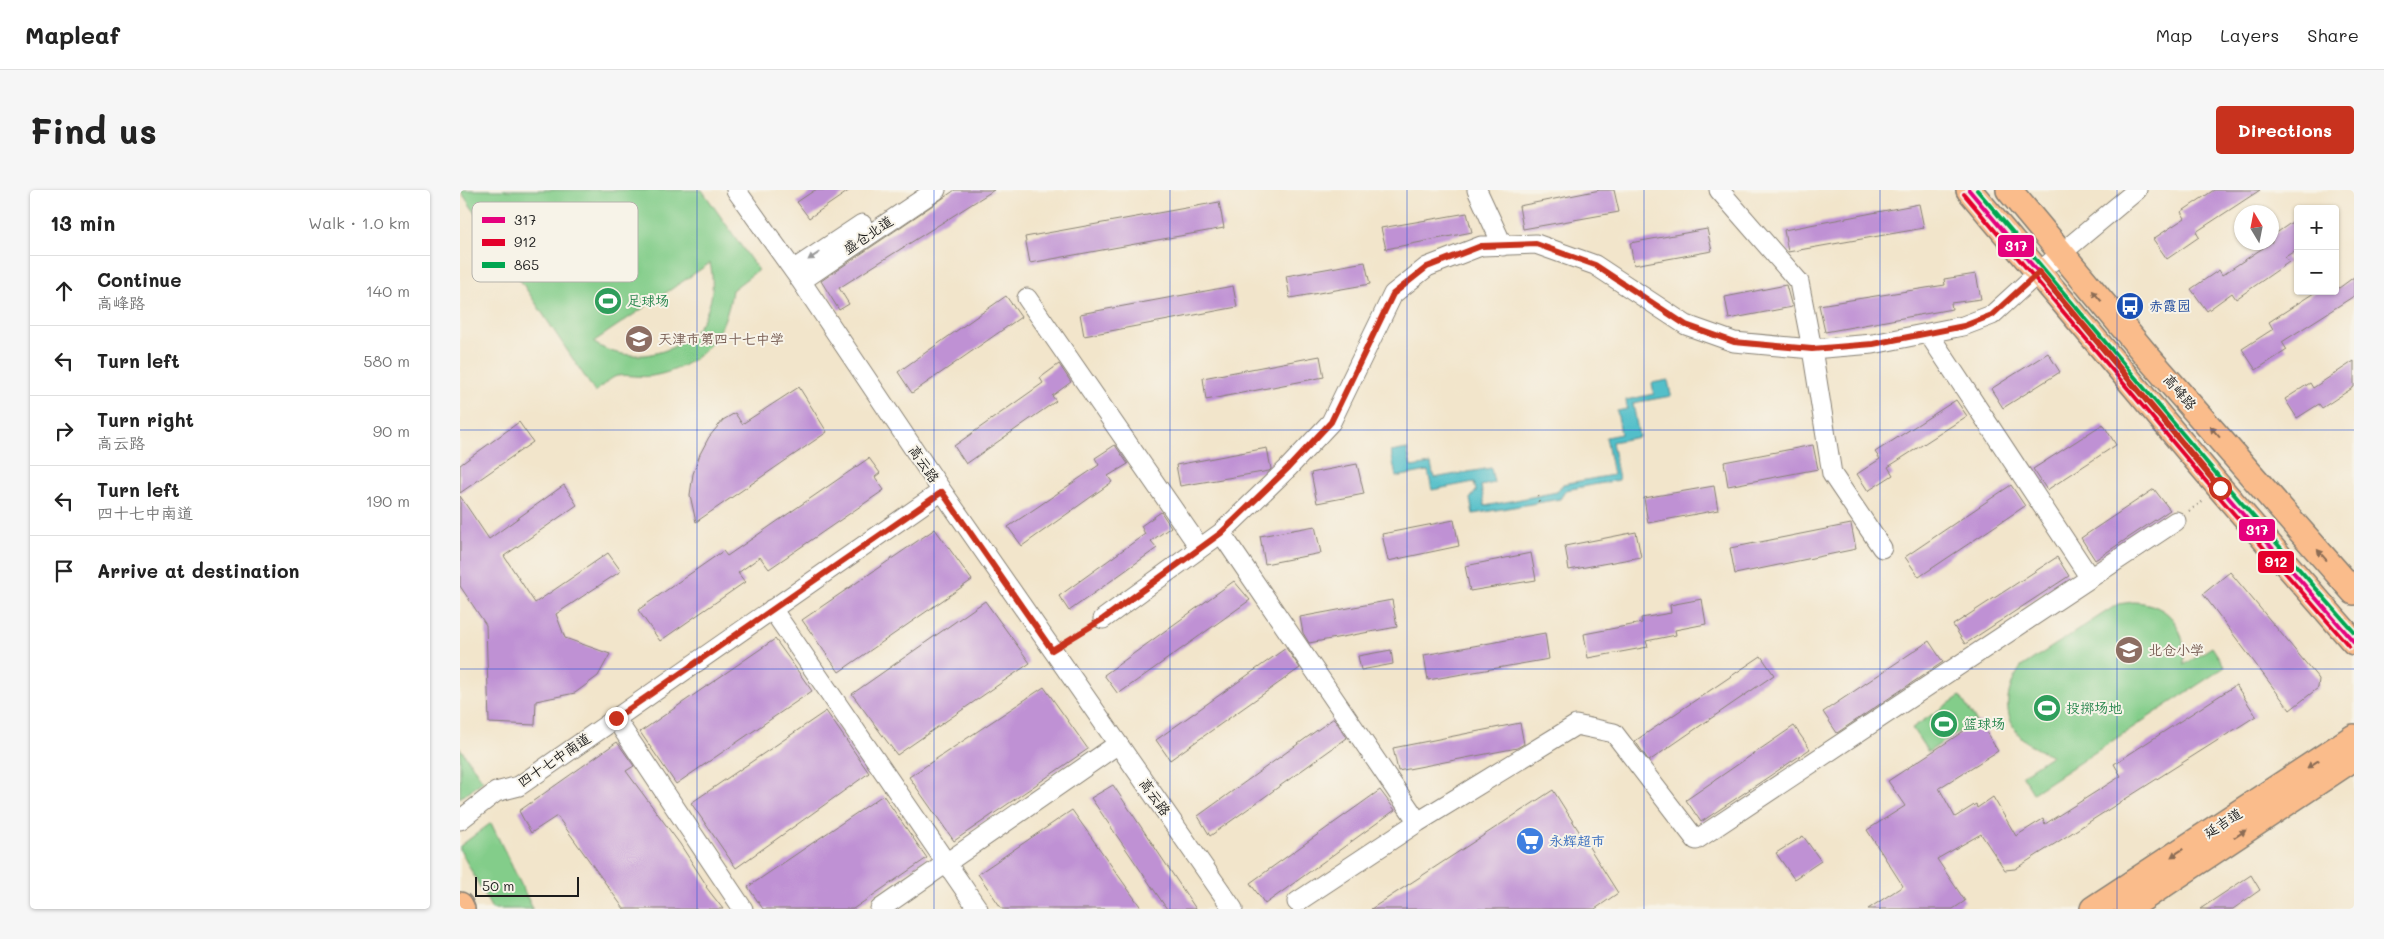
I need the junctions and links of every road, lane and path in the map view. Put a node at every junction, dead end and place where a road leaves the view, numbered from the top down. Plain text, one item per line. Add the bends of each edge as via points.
1 (736, 190) edge
2 (913, 190) edge
3 (936, 190) edge
4 (1477, 190) edge
5 (1719, 190) edge
6 (1969, 190) edge
7 (2009, 190) edge
8 (2137, 190) edge
9 (1503, 246) junction
10 (2062, 254) junction
11 (2039, 272) junction
12 (797, 275) junction
13 (1027, 298) dead end
14 (1928, 333) junction
15 (1812, 349) junction
16 (2220, 488) junction
17 (942, 492) junction
18 (1538, 496) dead end
19 (1539, 502) dead end
20 (2176, 521) joint
21 (1221, 533) junction
22 (1200, 548) junction
23 (1882, 548) dead end
24 (2090, 578) junction
25 (2354, 592) edge
26 (772, 609) junction
27 (1103, 619) joint
28 (2354, 642) edge
29 (1052, 650) junction
30 (616, 718) junction
31 (2354, 737) edge
32 (1118, 744) junction
33 (2354, 758) edge
34 (460, 820) edge
35 (1418, 822) junction
36 (946, 864) junction
37 (1296, 902) dead end
38 (460, 905) edge
39 (462, 909) edge
40 (743, 909) edge
41 (880, 909) edge
42 (978, 909) edge
43 (1234, 909) edge
44 (2093, 909) edge
45 (2127, 909) edge

1 - 12 street, 高云路
2 -> 12 street, 盛仓北道
3 - 12 street, 盛仓北道
4 - 9 street
5 - 15 street via 1798,282
6 - 11 main road
7 - 10 main road, 高峰路
8 - 10 street
9 - 15 street via 1536,244 1595,265 1686,325 1734,342
9 - 21 street via 1481,246 1427,267 1393,294 1331,422
10 - 11 street
25 -> 10 main road, 高峰路
11 - 14 street via 1992,315 1964,326
11 - 16 main road
12 - 17 street, 高云路
13 - 22 street
14 - 15 street via 1873,344
14 - 24 street
15 - 23 street via 1832,474
16 - 20 path
16 - 28 main road
17 - 26 street, 四十七中南道
17 - 29 street, 高云路
18 - 19 path
20 - 24 street
21 - 22 street
21 - 35 street
22 - 27 street
24 - 35 street via 1696,840 1614,733 1576,725
26 - 30 street, 四十七中南道
26 - 36 street
27 - 29 path
29 - 32 street, 高云路
30 - 34 street, 四十七中南道 via 519,786 496,792
30 - 40 street
31 -> 44 main road, 延吉道
32 - 36 street
32 - 43 street, 高云路
45 -> 33 main road, 延吉道
35 - 37 street
36 - 41 street
36 - 42 street
38 - 39 main road

